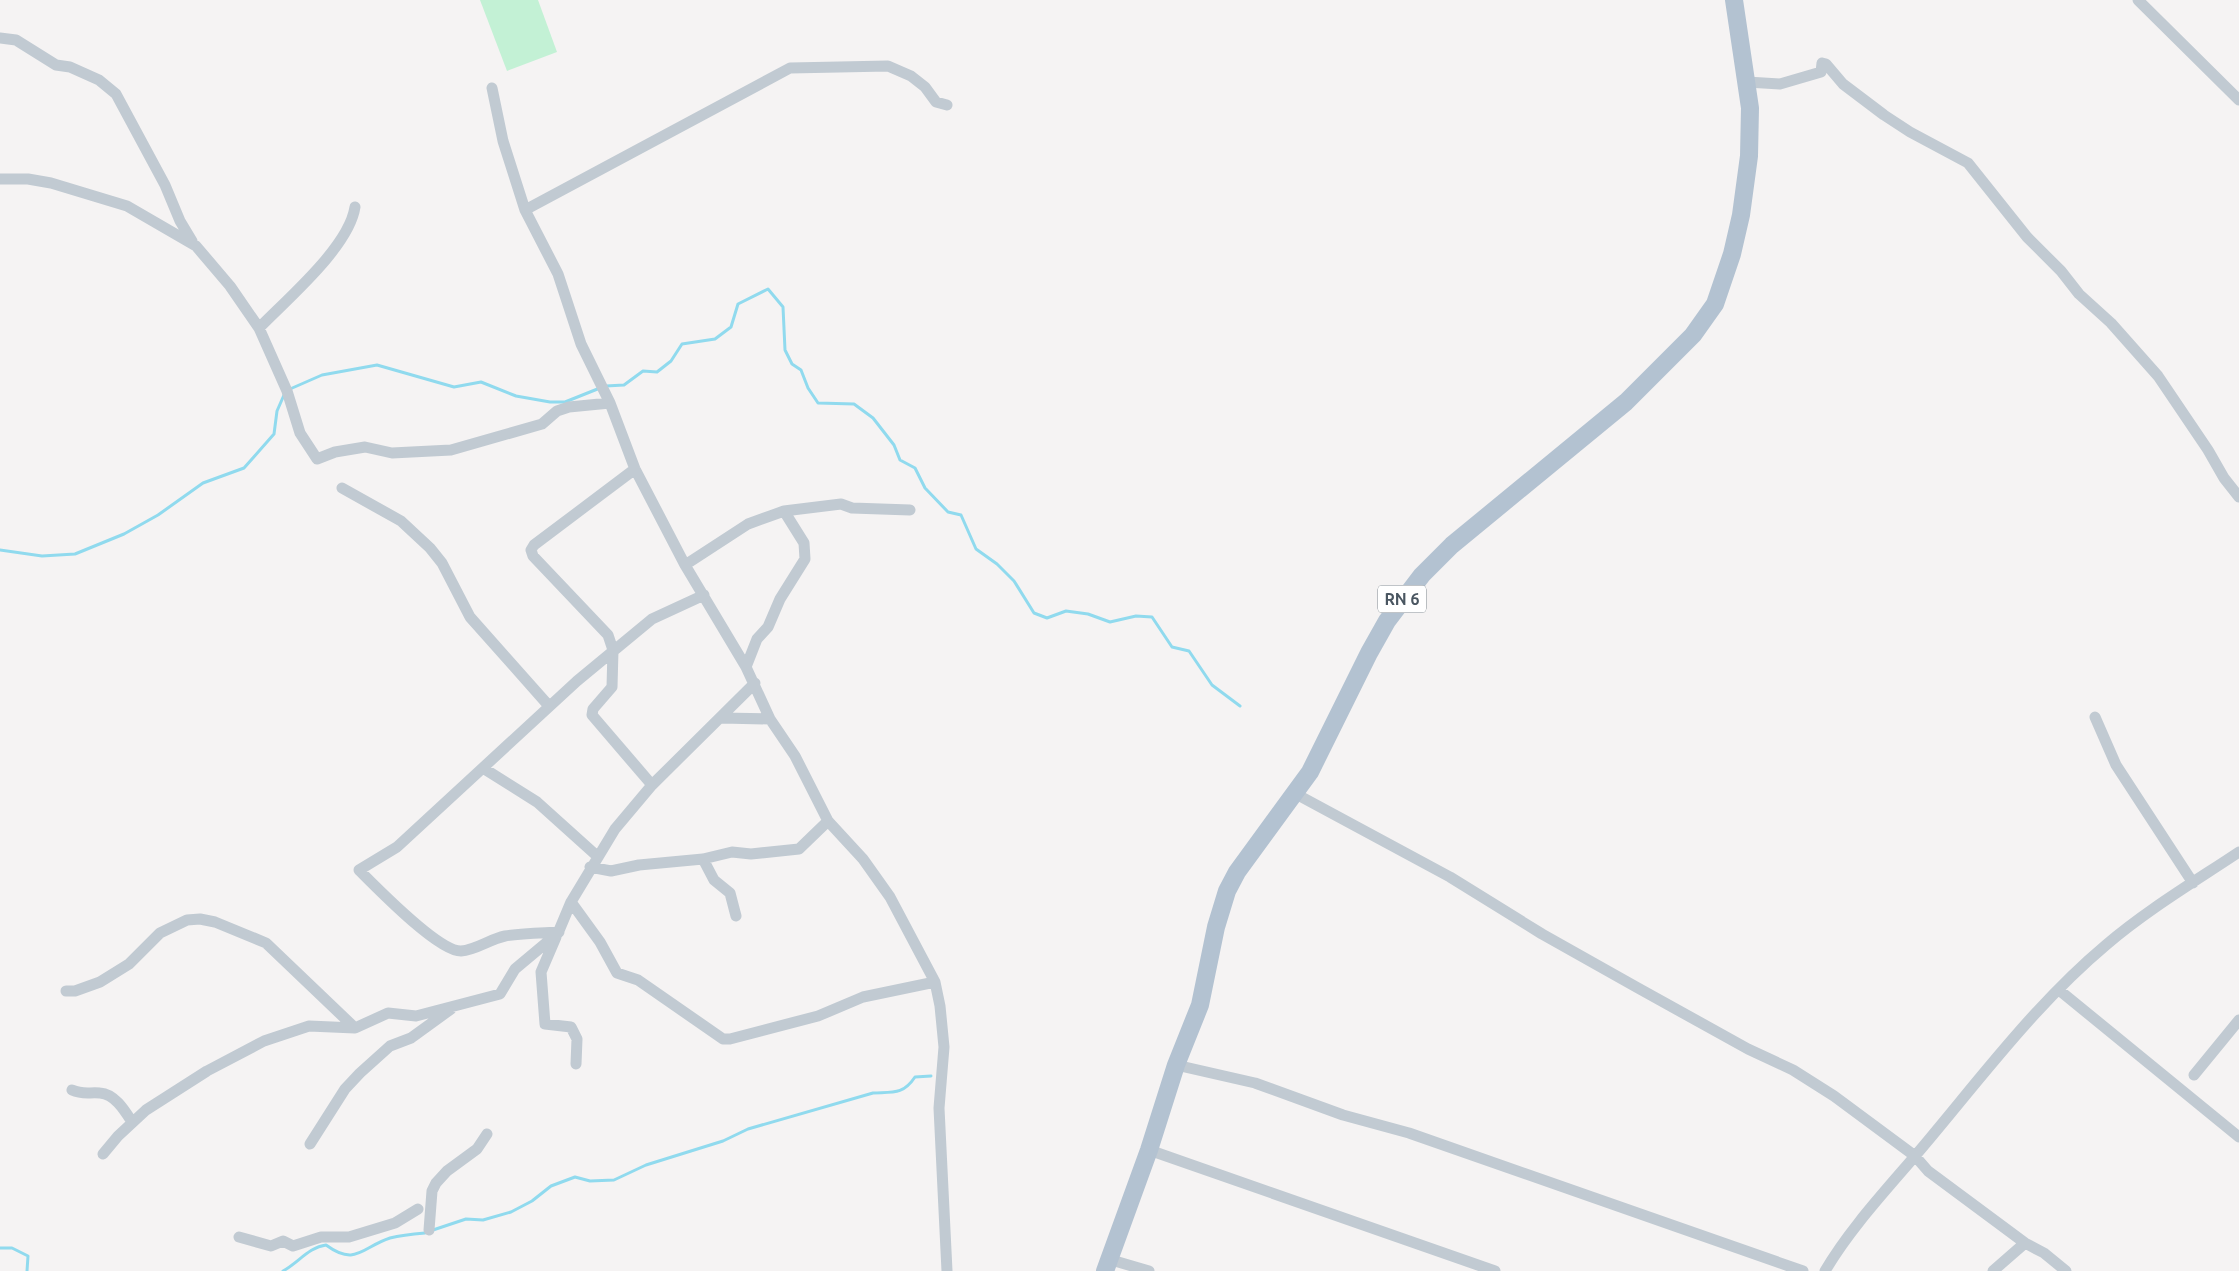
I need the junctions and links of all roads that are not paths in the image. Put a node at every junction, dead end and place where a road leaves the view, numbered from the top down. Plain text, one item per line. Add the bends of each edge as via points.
1 (1734, 0) edge
2 (2138, 0) edge
3 (0, 38) edge
4 (1747, 82) junction
5 (492, 88) dead end
6 (2239, 100) edge
7 (947, 105) dead end
8 (0, 179) edge
9 (355, 207) dead end
10 (525, 210) junction
11 (196, 246) junction
12 (259, 328) junction
13 (610, 402) junction
14 (635, 469) junction
15 (342, 488) dead end
16 (2239, 497) edge
17 (784, 510) junction
18 (910, 510) dead end
19 (685, 565) junction
20 (704, 595) junction
21 (613, 650) junction
22 (746, 667) junction
23 (755, 683) junction
24 (549, 706) junction
25 (2095, 717) dead end
26 (722, 718) junction
27 (770, 719) junction
28 (483, 768) junction
29 (652, 785) junction
30 (1296, 794) junction
31 (828, 821) junction
32 (2239, 852) edge
33 (597, 856) junction
34 (703, 859) junction
35 (590, 867) junction
36 (2193, 883) junction
37 (571, 902) junction
38 (736, 916) dead end
39 (558, 932) junction
40 (935, 982) junction
41 (2059, 990) junction
42 (66, 992) dead end
43 (459, 1004) junction
44 (2239, 1020) edge
45 (355, 1028) junction
46 (576, 1064) dead end
47 (1176, 1065) junction
48 (2194, 1075) dead end
49 (72, 1090) dead end
50 (132, 1122) junction
51 (487, 1134) dead end
52 (2239, 1137) edge
53 (310, 1144) dead end
54 (1149, 1150) junction
55 (103, 1154) dead end
56 (1915, 1156) junction
57 (418, 1209) dead end
58 (430, 1230) dead end
59 (238, 1237) dead end
60 (2025, 1244) junction
61 (1107, 1265) edge
62 (947, 1271) edge
63 (1149, 1271) edge
64 (1495, 1271) edge
65 (1803, 1271) edge
66 (1825, 1271) edge
67 (1993, 1271) edge
68 (2066, 1271) edge

1 - 4 main road, RN 6
2 - 6 street
3 - 11 street via 16,40 56,65 70,67 99,80 116,94 180,221
4 - 16 street via 1780,84 1821,72 1822,62 1843,84 1884,116 1968,163 2027,237 2158,376
4 - 30 main road, RN 6 via 1750,108 1746,184 1732,254 1715,304 1693,334 1626,402 1452,545 1422,575 1400,602 1369,652
5 - 10 street
7 - 10 street via 936,102 911,76 888,66 790,68
8 - 11 street via 28,179 112,201
9 - 12 street via 353,220 339,243
10 - 13 street via 558,274 581,344
11 - 12 street via 230,286
12 - 13 street via 287,391 300,433 317,459 365,447 392,453 451,450 542,424 557,411 569,407
13 - 14 street
14 - 19 street
14 - 21 street via 531,550 533,556 600,624
15 - 24 street via 402,521 430,548 442,563 470,617
17 - 18 street via 841,504 852,508
17 - 19 street via 748,524
17 - 22 street via 804,543 805,559 780,599 768,627 757,640
19 - 20 street
20 - 21 street via 652,619
20 - 22 street
21 - 24 street
21 - 29 street via 612,687 593,708 592,714
22 - 23 street
23 - 26 street
23 - 27 street
24 - 28 street
25 - 36 street via 2116,765
26 - 27 street
26 - 29 street
27 - 31 street via 795,756
28 - 33 street via 537,802
28 - 39 street via 397,847 359,870 399,909 453,950 470,949 505,936
29 - 33 street
30 - 47 main road, RN 6 via 1237,872 1227,891 1200,1005
30 - 56 street via 1450,877 1638,988 1793,1070
31 - 34 street via 799,849 751,854 732,852
31 - 40 street via 863,859 890,897
32 - 36 street
33 - 35 street
34 - 35 street via 611,871
34 - 38 street via 714,880 730,892
35 - 37 street
36 - 41 street via 2130,925
37 - 39 street
37 - 40 street via 600,942 617,973 638,980 723,1039 818,1016 863,998
39 - 43 street via 515,969 500,994
39 - 46 street via 541,972 543,1011 545,1024 572,1027 577,1039
40 - 62 street via 944,1047 939,1108
41 - 52 street
41 - 56 street
42 - 45 street via 100,982 129,964 160,933 187,920 200,919 266,943
43 - 45 street via 416,1016 388,1014
43 - 53 street via 411,1038 390,1046 360,1073 345,1089
44 - 48 street
45 - 50 street via 309,1026 264,1041 207,1071
47 - 54 main road, RN 6
47 - 65 street via 1255,1083 1343,1115 1409,1133
49 - 50 street via 80,1094 102,1093 119,1104
50 - 55 street
51 - 58 street via 476,1149 447,1170 436,1183 432,1191
54 - 61 main road, RN 6
54 - 64 street
56 - 60 street via 1928,1171
56 - 66 street
57 - 59 street via 395,1223 349,1237 321,1237 293,1246 283,1241 271,1246
60 - 67 street
60 - 68 street via 2044,1252
61 - 63 street

